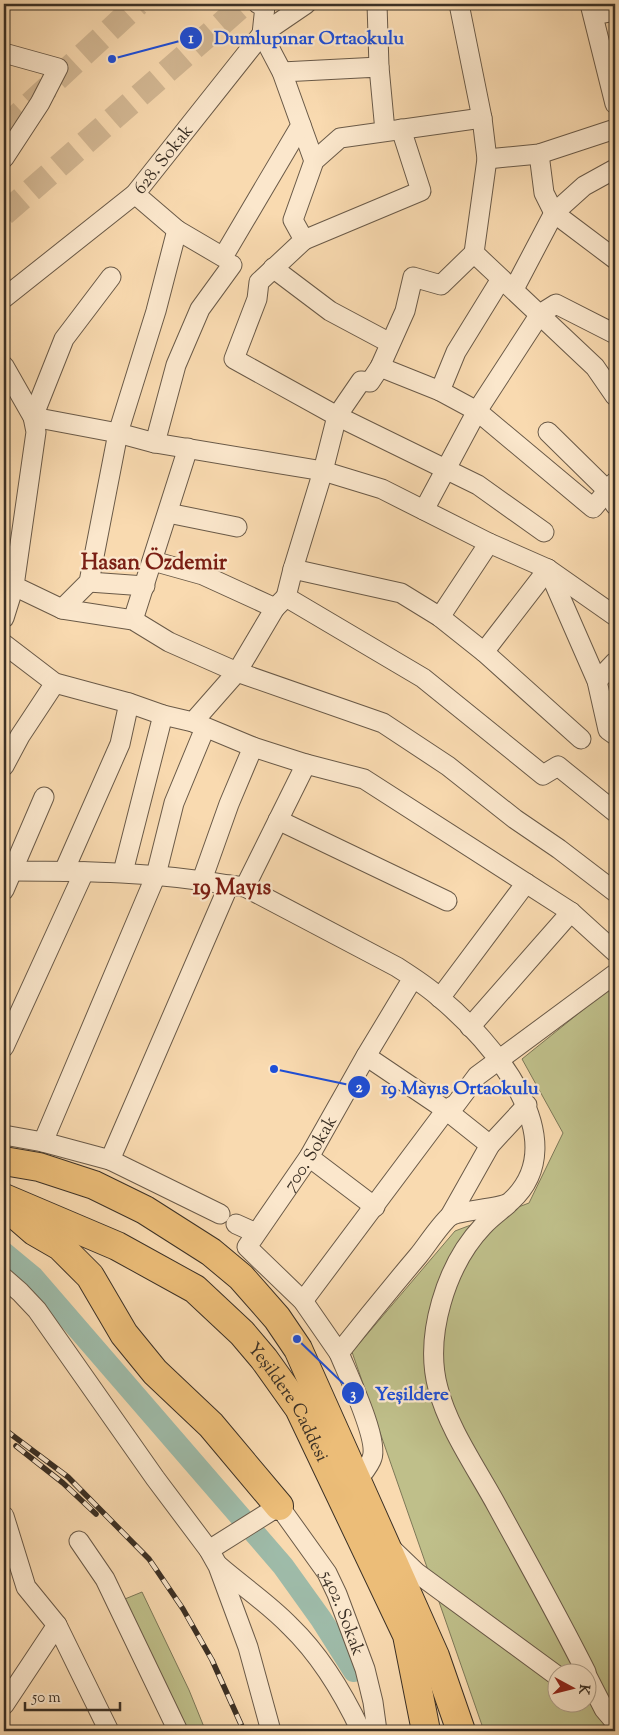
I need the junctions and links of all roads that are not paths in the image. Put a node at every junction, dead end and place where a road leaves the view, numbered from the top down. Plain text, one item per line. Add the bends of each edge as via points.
1 (263, 4) edge
2 (306, 4) edge
3 (377, 4) edge
4 (459, 4) edge
5 (592, 10) edge
6 (615, 11) edge
7 (262, 34) junction
8 (4, 53) edge
9 (380, 67) junction
10 (282, 72) junction
11 (615, 104) edge
12 (482, 118) junction
13 (301, 125) junction
14 (615, 129) edge
15 (393, 130) junction
16 (539, 154) junction
17 (4, 158) edge
18 (487, 159) junction
19 (314, 161) junction
20 (613, 170) dead end
21 (135, 194) junction
22 (554, 213) junction
23 (177, 230) junction
24 (304, 240) junction
25 (474, 253) junction
26 (615, 259) edge
27 (228, 261) junction
28 (273, 268) junction
29 (111, 277) dead end
30 (260, 282) junction
31 (507, 284) junction
32 (4, 298) edge
33 (540, 314) junction
34 (615, 334) edge
35 (390, 343) junction
36 (4, 366) edge
37 (380, 367) junction
38 (440, 391) junction
39 (615, 396) edge
40 (477, 410) junction
41 (337, 416) junction
42 (33, 417) junction
43 (548, 432) dead end
44 (118, 433) junction
45 (155, 443) junction
46 (188, 448) junction
47 (446, 468) junction
48 (324, 471) junction
49 (613, 493) edge
50 (424, 510) junction
51 (168, 514) junction
52 (13, 526) edge
53 (237, 527) dead end
54 (544, 532) dead end
55 (489, 543) junction
56 (153, 561) junction
57 (293, 569) junction
58 (548, 569) junction
59 (89, 582) junction
60 (14, 586) junction
61 (145, 586) junction
62 (280, 602) junction
63 (62, 609) junction
64 (615, 616) edge
65 (440, 617) junction
66 (4, 618) edge
67 (133, 620) junction
68 (4, 644) edge
69 (484, 652) junction
70 (615, 662) edge
71 (237, 672) junction
72 (596, 681) junction
73 (55, 683) junction
74 (129, 703) junction
75 (163, 715) junction
76 (199, 725) junction
77 (615, 735) edge
78 (581, 739) dead end
79 (253, 747) junction
80 (306, 764) junction
81 (4, 766) edge
82 (44, 797) dead end
83 (615, 812) edge
84 (278, 820) junction
85 (8, 870) edge
86 (64, 871) junction
87 (84, 872) junction
88 (123, 872) junction
89 (156, 875) junction
90 (202, 880) junction
91 (526, 883) junction
92 (237, 886) junction
93 (4, 890) edge
94 (615, 892) edge
95 (446, 901) dead end
96 (572, 912) junction
97 (615, 952) edge
98 (615, 974) edge
99 (413, 978) junction
100 (440, 998) junction
101 (470, 1027) junction
102 (4, 1047) edge
103 (366, 1056) junction
104 (498, 1059) junction
105 (527, 1105) junction
106 (446, 1110) junction
107 (4, 1135) edge
108 (43, 1142) junction
109 (490, 1145) junction
110 (309, 1157) junction
111 (110, 1160) junction
112 (4, 1161) edge
113 (4, 1198) edge
114 (510, 1203) junction
115 (4, 1205) edge
116 (375, 1207) junction
117 (151, 1214) junction
118 (220, 1214) dead end
119 (450, 1216) junction
120 (236, 1224) dead end
121 (251, 1240) junction
122 (117, 1246) junction
123 (4, 1278) edge
124 (304, 1301) junction
125 (339, 1353) junction
126 (357, 1481) junction
127 (272, 1510) junction
128 (4, 1516) edge
129 (383, 1540) junction
130 (79, 1542) dead end
131 (216, 1553) junction
132 (57, 1625) junction
133 (435, 1656) junction
134 (581, 1662) edge
135 (546, 1668) edge
136 (596, 1691) edge
137 (4, 1705) edge
138 (596, 1705) edge
139 (610, 1716) edge
140 (107, 1730) edge
141 (178, 1731) edge
142 (271, 1731) edge
143 (361, 1731) edge
144 (377, 1731) edge
145 (426, 1731) edge
146 (446, 1731) edge
147 (454, 1731) edge
148 (461, 1731) edge

1 - 7 street
2 - 7 street, 628. Sokak
3 - 9 street
4 - 12 street
5 - 6 street
5 - 11 street
7 - 10 street
7 - 21 street, 628. Sokak
8 - 17 street via 58,68 40,103
9 - 10 street
9 - 15 street
10 - 13 street
12 - 15 street
12 - 18 street
13 - 19 street
13 - 27 street
14 - 16 street
15 - 19 street via 340,138
15 - 24 street via 421,191
16 - 18 street
16 - 22 street via 544,193
18 - 25 street
19 - 24 street via 293,220
20 - 22 street via 584,186
21 - 23 street
21 - 32 street, 628. Sokak
22 - 26 street
22 - 31 street
23 - 27 street
23 - 44 street
24 - 28 street
25 - 31 street
25 - 35 street via 440,284 413,277 405,312
27 - 30 street
27 - 45 street via 200,309 176,365
28 - 30 street
28 - 35 street via 330,312
29 - 42 street via 64,339
30 - 41 street via 257,299 234,359
31 - 33 street
31 - 38 street via 456,352
33 - 34 street via 556,304
33 - 39 street via 595,367
33 - 40 street
35 - 37 street
36 - 42 street
37 - 38 street
37 - 41 street via 370,382 361,381
38 - 40 street
40 - 47 street
40 - 49 street via 593,508
41 - 47 street
41 - 48 street
42 - 44 street
42 - 52 street via 36,432
43 - 49 street
44 - 45 street
44 - 59 street
45 - 46 street
46 - 48 street
46 - 51 street
47 - 50 street
47 - 54 street via 478,485
48 - 50 street via 382,489
48 - 57 street
50 - 55 street
51 - 53 street
51 - 56 street
52 - 60 street
55 - 58 street
55 - 65 street
56 - 61 street
56 - 62 street
57 - 62 street
57 - 65 street via 401,593
58 - 64 street
58 - 69 street
58 - 72 street
59 - 61 street
59 - 63 street
60 - 63 street
60 - 66 street
61 - 67 street
62 - 71 street
62 - 83 street via 423,678 543,775 558,766
63 - 67 street
65 - 69 street
67 - 71 street via 169,642
68 - 73 street
69 - 78 street
70 - 72 street
71 - 76 street
71 - 94 street via 383,723 448,766
72 - 77 street via 608,730
73 - 74 street
73 - 81 street
74 - 75 street
74 - 86 street via 120,744
75 - 76 street
75 - 88 street
76 - 79 street
76 - 89 street via 174,803
79 - 80 street
79 - 90 street
80 - 84 street
80 - 91 street via 364,779
82 - 85 street
84 - 92 street
84 - 95 street
85 - 86 street
85 - 93 street
86 - 87 street
87 - 88 street
87 - 102 street
88 - 89 street
89 - 90 street
89 - 108 street
90 - 92 street
91 - 96 street
91 - 100 street
92 - 99 street
92 - 111 street
96 - 97 street
96 - 101 street
98 - 104 street
99 - 100 street
99 - 103 street, 700. Sokak
100 - 101 street
101 - 104 street
103 - 106 street
103 - 110 street, 700. Sokak
104 - 105 street
104 - 106 street via 477,1076 456,1104
105 - 109 street
105 - 114 street via 536,1147 530,1177
106 - 109 street
106 - 116 street
107 - 108 street
108 - 111 street
109 - 119 street
110 - 116 street
110 - 121 street, 700. Sokak
111 - 118 street
112 - 117 highway, Yeşildere Caddesi via 39,1167 94,1185
113 - 122 highway, Yeşildere Caddesi
114 - 119 street
114 - 134 street via 482,1227 462,1253 444,1292 436,1330 434,1362 438,1388 452,1425
115 - 127 highway via 34,1231 60,1246 90,1276 124,1334 155,1372 211,1425
116 - 124 street
117 - 122 highway via 148,1232 142,1239 128,1246
117 - 126 highway, Yeşildere Caddesi via 211,1252 241,1278 277,1318 298,1349
119 - 125 street
120 - 121 street
121 - 124 street
122 - 145 highway, Yeşildere Caddesi via 195,1289 211,1302 258,1352 299,1408 407,1635
123 - 131 street via 37,1310 155,1478
124 - 125 street
125 - 126 street via 372,1442 373,1457
126 - 129 highway, Yeşildere Caddesi
127 - 131 street
127 - 144 street, 5402. Sokak via 327,1573 337,1594 365,1669
128 - 132 street via 26,1587
129 - 133 highway, Yeşildere Caddesi
129 - 135 street via 417,1573
130 - 141 street via 105,1580
131 - 142 street via 248,1647
131 - 143 street via 309,1647 345,1699
132 - 137 street
132 - 140 street
133 - 146 highway, Yeşildere Caddesi
133 - 147 highway, Yeşildere Caddesi
133 - 148 highway, Yeşildere Caddesi
136 - 139 street
138 - 139 street

